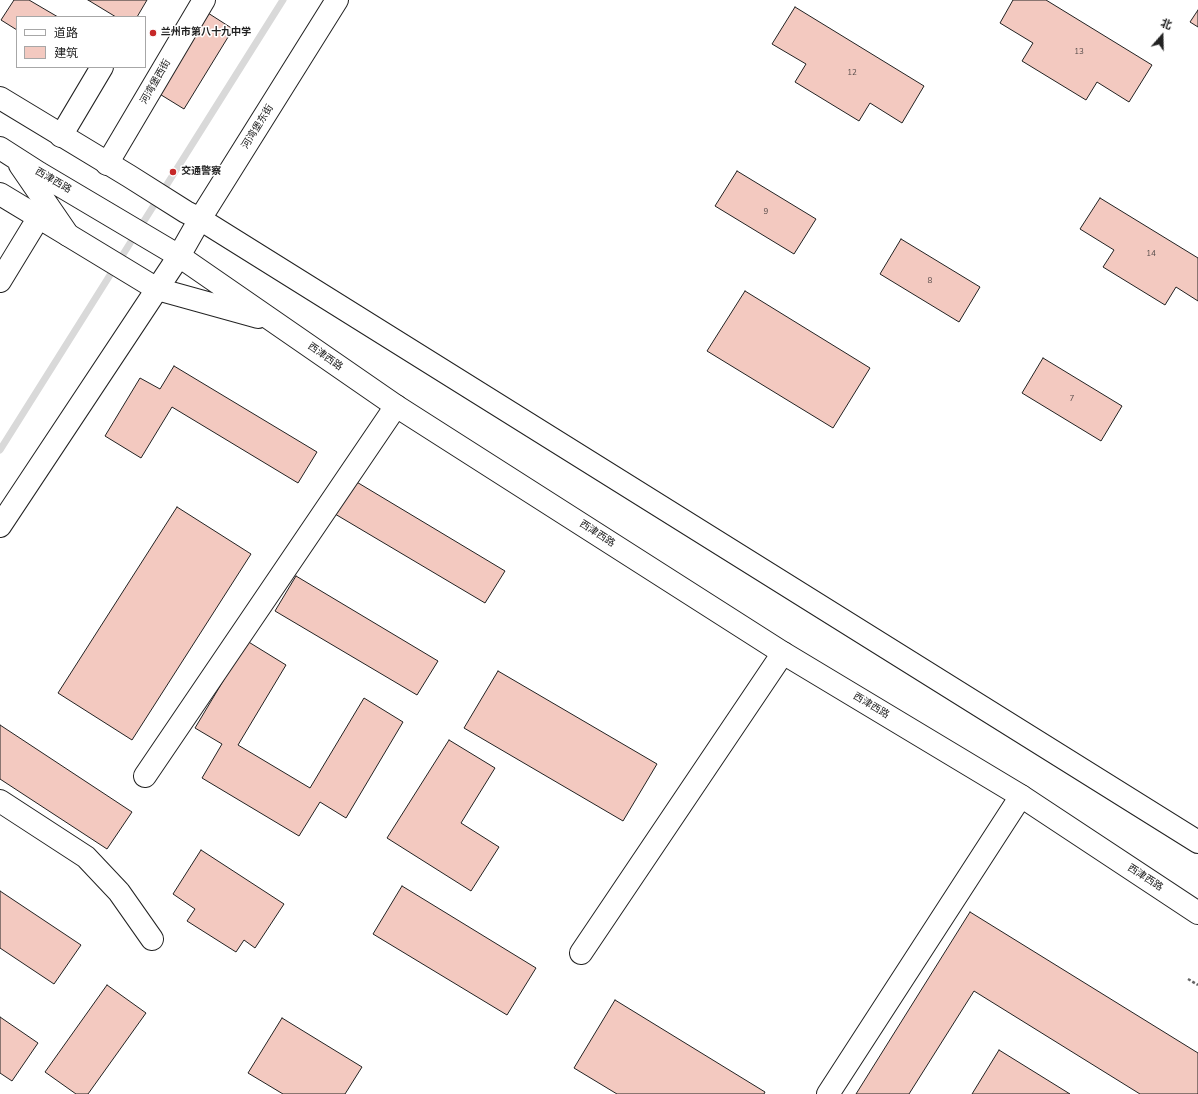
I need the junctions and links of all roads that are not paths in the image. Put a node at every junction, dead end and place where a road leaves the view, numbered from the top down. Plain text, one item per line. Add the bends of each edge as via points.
1 (204, 0) edge
2 (338, 0) edge
3 (101, 68) edge
4 (0, 98) edge
5 (61, 136) junction
6 (7, 153) edge
7 (107, 164) junction
8 (0, 194) edge
9 (193, 216) junction
10 (38, 217) junction
11 (68, 234) junction
12 (172, 251) junction
13 (0, 281) edge
14 (157, 289) junction
15 (274, 321) junction
16 (396, 406) junction
17 (0, 526) edge
18 (783, 653) junction
19 (145, 776) dead end
20 (1021, 796) junction
21 (0, 801) edge
22 (1198, 842) edge
23 (1198, 913) edge
24 (152, 939) dead end
25 (582, 952) dead end
26 (828, 1094) edge

1 - 7 main road, 河湾堡西街
2 - 9 main road, 河湾堡东街
3 - 5 main road
4 - 5 main road
5 - 7 main road
6 - 11 main road
6 - 12 main road, 西津西路
7 - 9 main road
8 - 10 main road
9 - 12 main road, 河湾堡东街
9 - 22 main road
10 - 11 main road
10 - 13 main road
11 - 14 main road
12 - 14 main road, 河湾堡东街
12 - 15 main road, 西津西路
14 - 15 main road
14 - 17 main road, 河湾堡东街
15 - 16 main road, 西津西路
16 - 18 main road, 西津西路
16 - 19 main road
18 - 20 main road, 西津西路
18 - 25 main road
20 - 23 main road, 西津西路
20 - 26 main road
21 - 24 main road via 86,857 119,892

